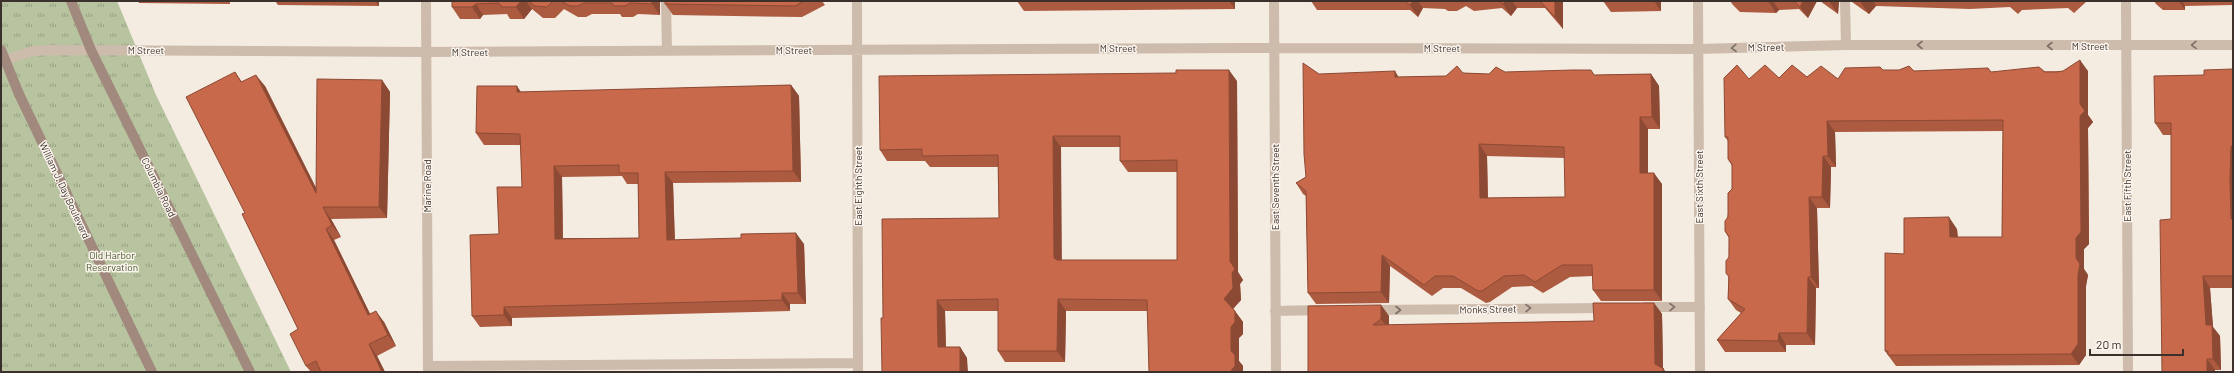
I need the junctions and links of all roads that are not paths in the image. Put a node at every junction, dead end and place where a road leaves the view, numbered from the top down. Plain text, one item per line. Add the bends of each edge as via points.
1 (71, 1) edge
2 (426, 1) edge
3 (666, 1) edge
4 (857, 1) edge
5 (1274, 1) edge
6 (1698, 1) edge
7 (1845, 1) edge
8 (2126, 1) edge
9 (1846, 45) junction
10 (2233, 45) edge
11 (2126, 46) junction
12 (1274, 48) junction
13 (1698, 49) junction
14 (1, 50) edge
15 (91, 50) junction
16 (858, 50) junction
17 (667, 51) junction
18 (427, 52) junction
19 (5, 60) junction
20 (1634, 307) edge
21 (1700, 307) junction
22 (1618, 308) edge
23 (1333, 310) edge
24 (1364, 310) edge
25 (1276, 311) junction
26 (858, 367) edge
27 (428, 369) edge
28 (152, 372) edge
29 (250, 372) edge
30 (1276, 372) edge
31 (1700, 372) edge
32 (2128, 372) edge

1 - 15 main road, Columbia Road
2 - 18 street, Marine Road
3 - 17 street
4 - 16 street, East Eighth Street
5 - 12 street, East Seventh Street
6 - 13 street, East Sixth Street
7 - 9 street
8 - 11 street, East Fifth Street
11 -> 9 street, M Street
9 -> 13 street, M Street
10 -> 11 street, M Street
11 - 32 street, East Fifth Street
12 - 13 street, M Street
12 - 16 street, M Street
12 - 25 street, East Seventh Street
13 - 21 street, East Sixth Street
14 - 19 main road, William J. Day Boulevard
15 - 18 street, M Street
15 - 19 street, M Street via 33,51
15 - 29 main road, Columbia Road
16 - 17 street, M Street
16 - 26 street, East Eighth Street
17 - 18 street, M Street
18 - 27 street, Marine Road
19 - 28 main road, William J. Day Boulevard
20 -> 21 street
21 - 31 street, East Sixth Street
24 -> 22 street, Monks Street
23 - 25 street
25 - 30 street, East Seventh Street
26 - 27 street

